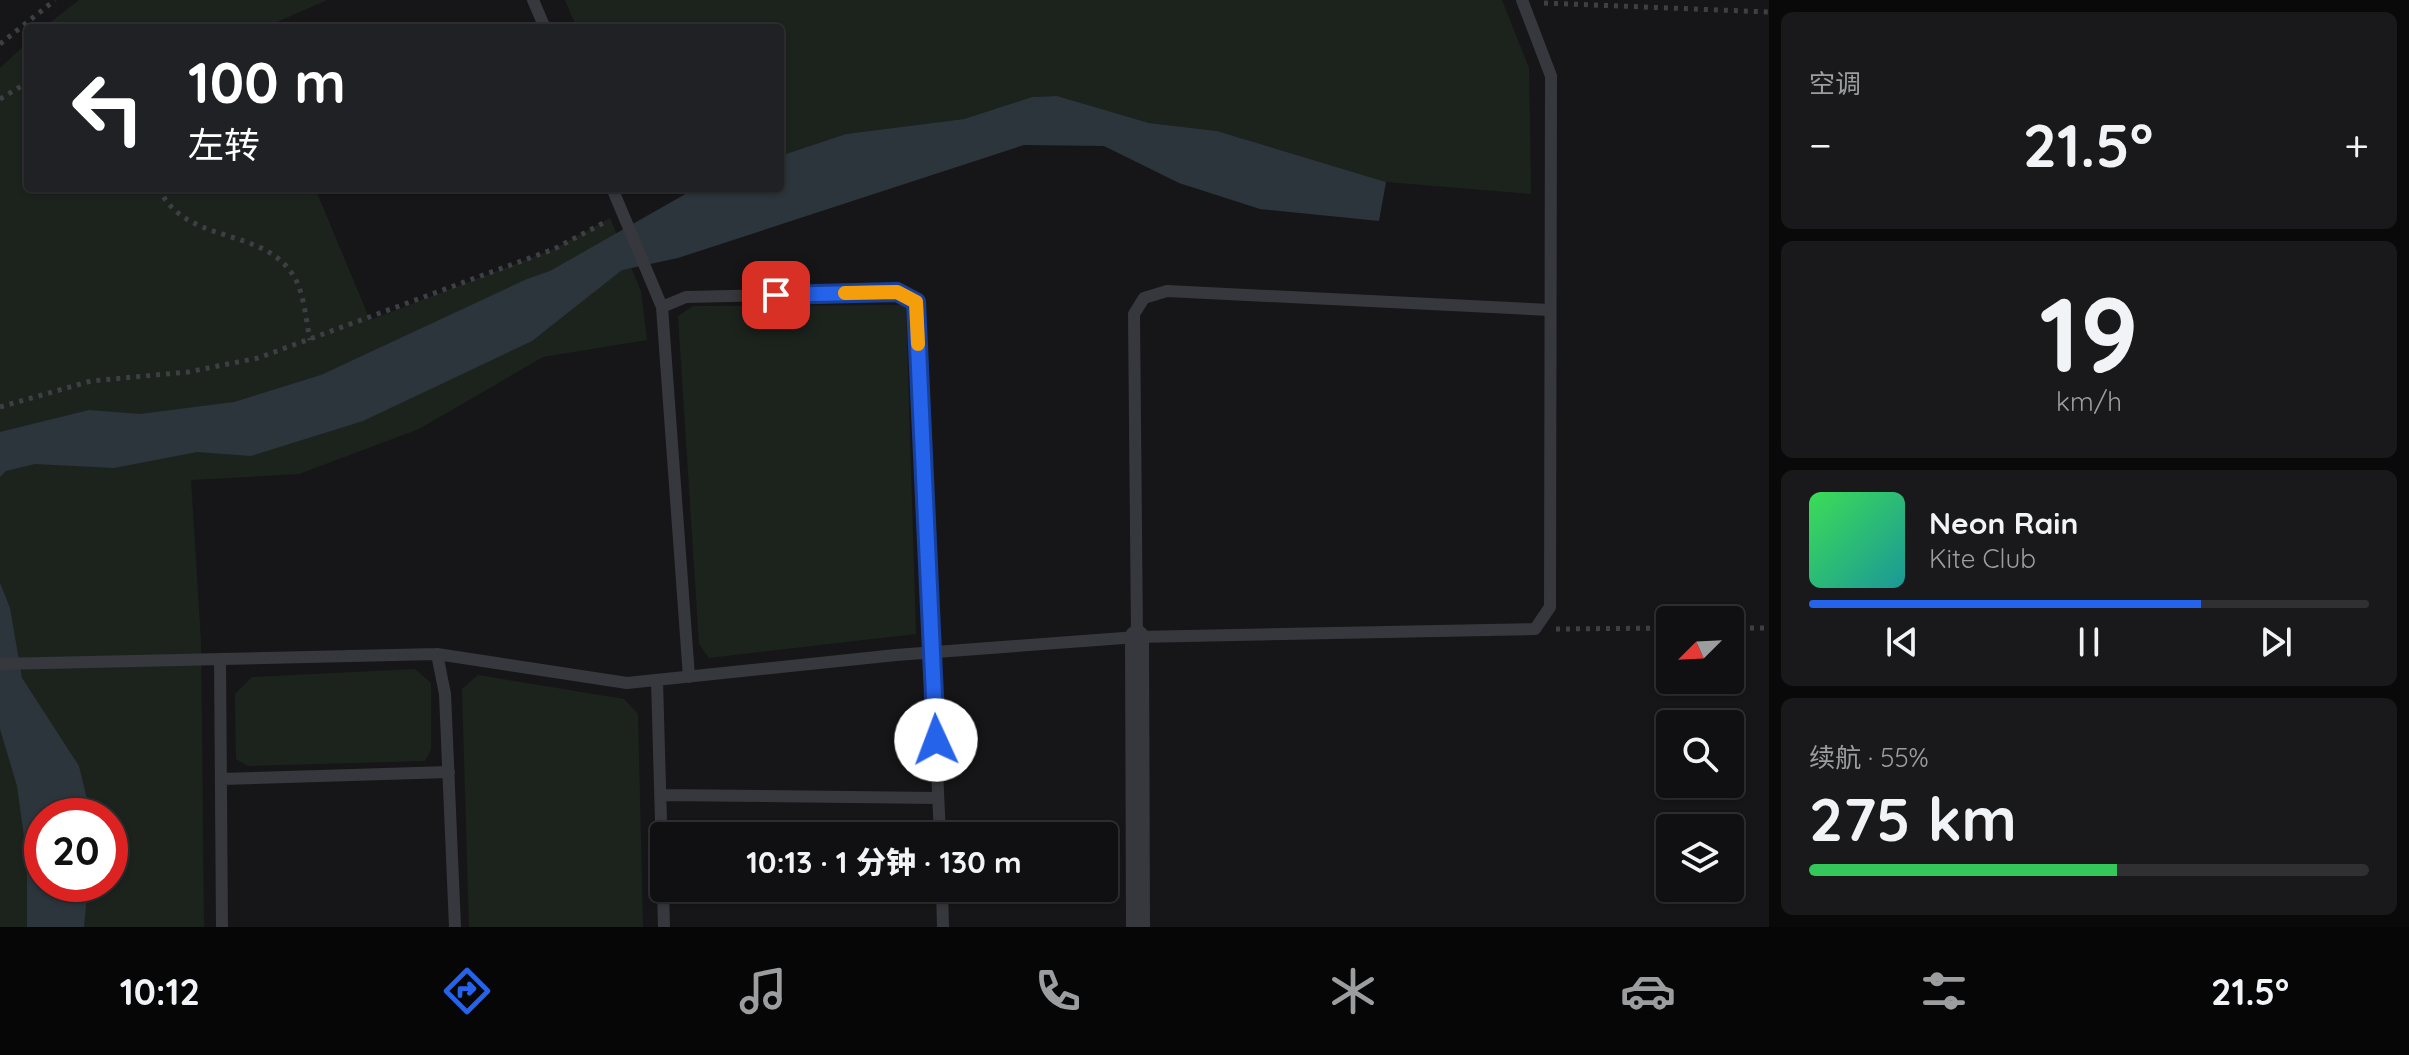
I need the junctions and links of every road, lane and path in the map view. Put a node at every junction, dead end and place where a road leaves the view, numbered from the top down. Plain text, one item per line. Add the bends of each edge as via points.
1 (55, 0) edge
2 (533, 0) edge
3 (1523, 1) edge
4 (1769, 12) edge
5 (25, 24) edge
6 (543, 24) edge
7 (24, 25) edge
8 (0, 44) edge
9 (24, 84) edge
10 (0, 99) edge
11 (161, 192) edge
12 (614, 192) edge
13 (622, 214) junction
14 (662, 307) junction
15 (1550, 310) junction
16 (310, 340) junction
17 (0, 407) edge
18 (1656, 628) edge
19 (1744, 628) edge
20 (1769, 628) edge
21 (1535, 629) junction
22 (1137, 637) junction
23 (932, 652) junction
24 (437, 654) junction
25 (220, 659) junction
26 (0, 664) edge
27 (689, 677) junction
28 (657, 680) junction
29 (449, 772) junction
30 (221, 779) junction
31 (660, 795) junction
32 (938, 798) junction
33 (939, 822) edge
34 (942, 902) edge
35 (222, 927) edge
36 (455, 927) edge
37 (664, 927) edge
38 (943, 927) edge
39 (1138, 927) edge

1 - 5 path
2 - 6 lane
3 - 4 path
3 - 15 lane via 1551,76
7 - 8 path
9 - 10 path
11 - 16 path via 192,225 271,250 295,276
12 - 13 lane
13 - 14 lane
13 - 16 path via 554,249
14 - 23 lane via 686,297 897,292 916,302
14 - 27 lane
15 - 21 lane via 1550,607
15 - 22 lane via 1167,291 1144,298 1134,314
16 - 17 path via 258,358 188,372 91,381
18 - 21 path
19 - 20 path
21 - 22 lane
22 - 23 lane
22 - 39 street
23 - 27 lane
23 - 32 lane
24 - 25 lane
24 - 28 lane via 627,683
24 - 29 lane
25 - 26 lane
25 - 30 lane
27 - 28 lane
28 - 31 lane
29 - 30 lane
29 - 36 lane
30 - 35 lane
31 - 32 lane
31 - 37 lane
32 - 33 lane
34 - 38 lane

